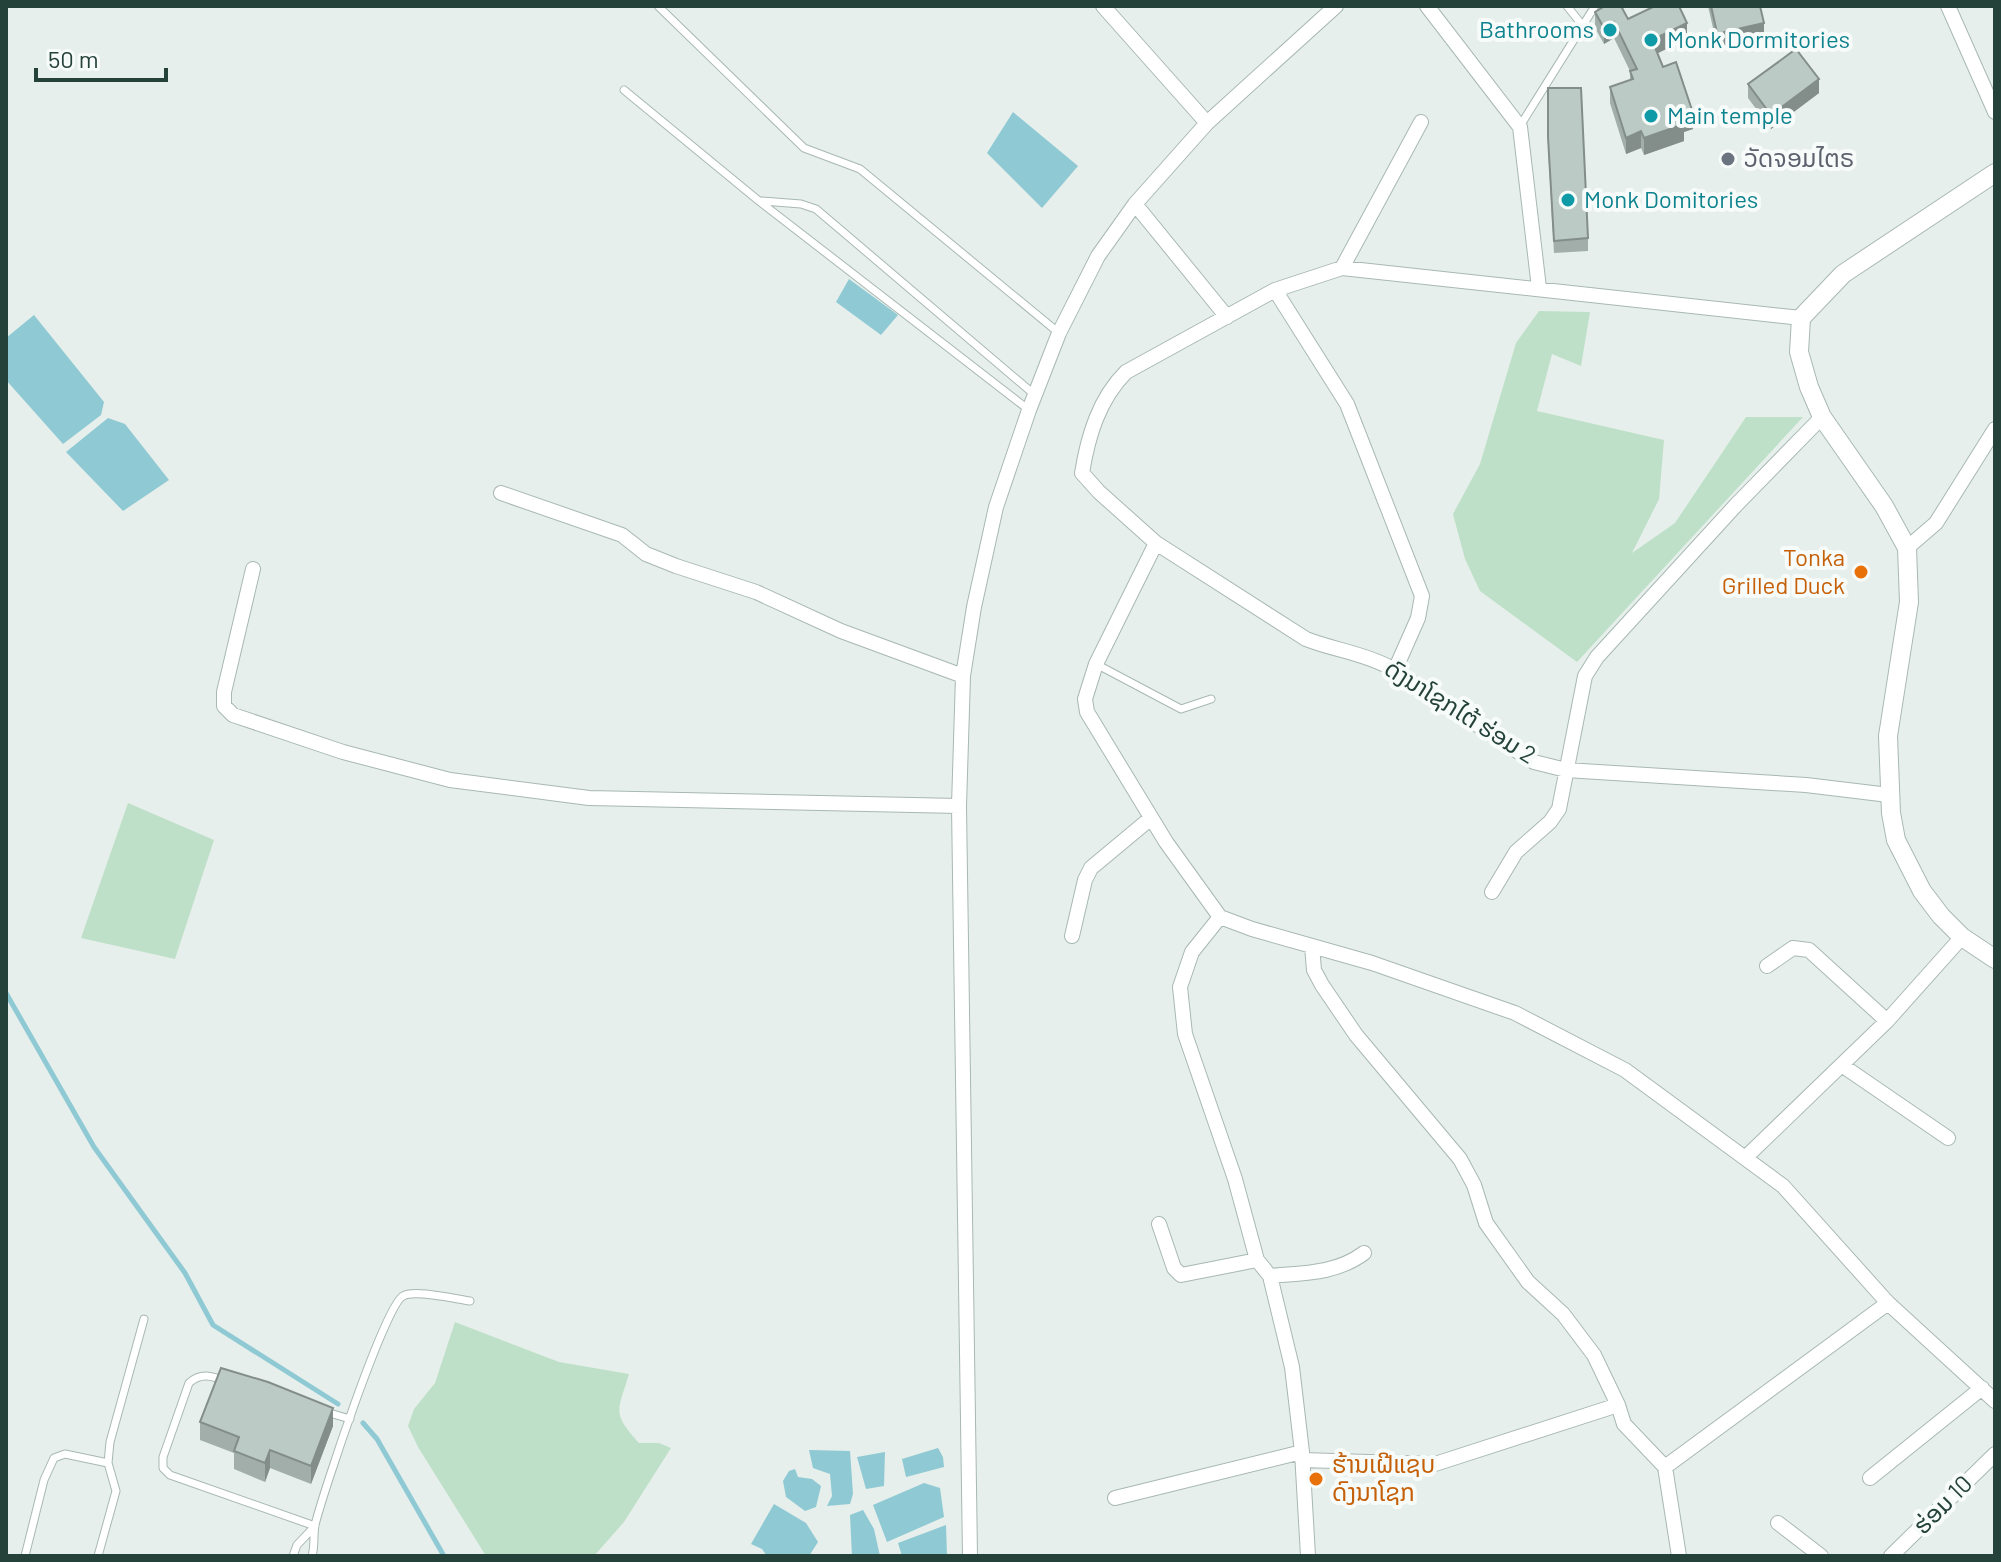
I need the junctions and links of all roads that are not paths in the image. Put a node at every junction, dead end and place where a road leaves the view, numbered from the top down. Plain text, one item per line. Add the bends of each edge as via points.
1 (658, 6) edge
2 (1103, 6) edge
3 (1336, 6) edge
4 (1427, 6) edge
5 (1567, 6) edge
6 (1595, 6) edge
7 (1948, 6) edge
8 (1583, 26) junction
9 (624, 90) dead end
10 (1995, 112) edge
11 (1421, 122) dead end
12 (1207, 123) junction
13 (1520, 127) junction
14 (1995, 173) edge
15 (759, 201) junction
16 (1135, 204) junction
17 (1342, 268) junction
18 (1539, 288) junction
19 (1275, 290) junction
20 (1227, 317) junction
21 (1801, 318) junction
22 (1059, 333) junction
23 (1035, 395) junction
24 (1029, 410) junction
25 (1822, 417) junction
26 (1995, 429) edge
27 (501, 493) dead end
28 (1156, 543) junction
29 (1907, 548) junction
30 (253, 569) dead end
31 (1096, 664) junction
32 (1395, 670) junction
33 (963, 676) junction
34 (1211, 699) dead end
35 (1566, 770) junction
36 (1889, 795) junction
37 (959, 806) junction
38 (1151, 818) junction
39 (1492, 892) dead end
40 (1220, 917) junction
41 (1072, 936) dead end
42 (1962, 937) junction
43 (1312, 946) junction
44 (1995, 959) edge
45 (1767, 966) dead end
46 (1887, 1021) junction
47 (1843, 1066) junction
48 (1948, 1138) dead end
49 (1745, 1158) junction
50 (1159, 1224) dead end
51 (1364, 1253) dead end
52 (1257, 1260) junction
53 (1270, 1276) junction
54 (470, 1301) dead end
55 (1888, 1303) junction
56 (144, 1319) dead end
57 (238, 1384) edge
58 (1982, 1388) junction
59 (1995, 1401) edge
60 (1618, 1405) junction
61 (322, 1411) edge
62 (350, 1419) junction
63 (1995, 1454) edge
64 (1302, 1456) junction
65 (108, 1463) junction
66 (1665, 1467) junction
67 (1870, 1478) dead end
68 (1115, 1498) dead end
69 (1778, 1523) dead end
70 (315, 1526) junction
71 (25, 1556) edge
72 (98, 1556) edge
73 (293, 1556) edge
74 (312, 1556) edge
75 (970, 1556) edge
76 (1308, 1556) edge
77 (1679, 1556) edge
78 (1821, 1556) edge
79 (1891, 1556) edge

1 - 22 lane via 804,148 860,169
2 - 12 street
3 - 12 street
4 - 13 street
5 - 8 lane
6 - 8 lane
7 - 10 street
8 - 13 lane
9 - 15 lane
11 - 17 street
12 - 16 street
13 - 18 street
14 - 21 street via 1843,274
15 - 23 lane via 816,209
15 - 24 lane
16 - 20 street
16 - 22 street via 1098,256
17 - 18 street
17 - 19 street
18 - 21 street
19 - 20 street
19 - 32 street via 1347,404 1422,596
20 - 28 street, ດົງນາໂຊກໄຕ້ ຮ່ອມ 2 via 1126,372 1110,388 1087,441 1082,473
21 - 25 street via 1799,352
22 - 23 street
23 - 24 street
24 - 33 street via 996,507
25 - 29 street
25 - 35 street via 1597,657 1585,676
26 - 29 street via 1936,523
27 - 33 street via 622,535 646,554 756,592 841,631
28 - 31 street
28 - 32 street, ດົງນາໂຊກໄຕ້ ຮ່ອມ 2 via 1306,639
29 - 36 street via 1909,602 1888,736
30 - 37 street via 224,706 233,715 288,734 450,780 589,798
31 - 34 lane via 1181,709
31 - 38 street via 1085,699 1087,712
32 - 35 street, ດົງນາໂຊກໄຕ້ ຮ່ອມ 2 via 1534,762
33 - 37 street
35 - 36 street, ດົງນາໂຊກໄຕ້ ຮ່ອມ 2
35 - 39 street via 1559,809 1516,852
36 - 42 street via 1896,840 1909,867 1922,891
37 - 75 street
38 - 40 street
38 - 41 street via 1091,868
40 - 43 street
40 - 52 street via 1192,952 1180,987 1185,1034
42 - 44 street
42 - 46 street
43 - 49 street via 1515,1013 1625,1070
43 - 60 street via 1314,970 1322,985 1356,1035 1460,1159 1486,1223 1528,1282 1563,1314 1594,1355
45 - 46 street via 1793,948 1809,950
46 - 47 street
47 - 48 street
47 - 49 street
49 - 55 street via 1783,1186
50 - 52 street via 1181,1275
51 - 53 street via 1332,1270
52 - 53 street
53 - 64 street via 1292,1367
54 - 62 lane via 408,1293 398,1298
55 - 58 street
55 - 66 street
56 - 65 lane
57 - 70 lane via 210,1376 189,1383 163,1468 170,1475
58 - 59 street
58 - 67 street
60 - 64 street via 1435,1464
60 - 66 street via 1624,1424
61 - 62 lane
62 - 70 lane
63 - 79 street, ຮ່ອມ 10
64 - 68 street
64 - 76 street
65 - 71 lane via 65,1454 54,1458
65 - 72 lane via 116,1491
66 - 77 street
69 - 78 street
70 - 73 lane
70 - 74 lane

